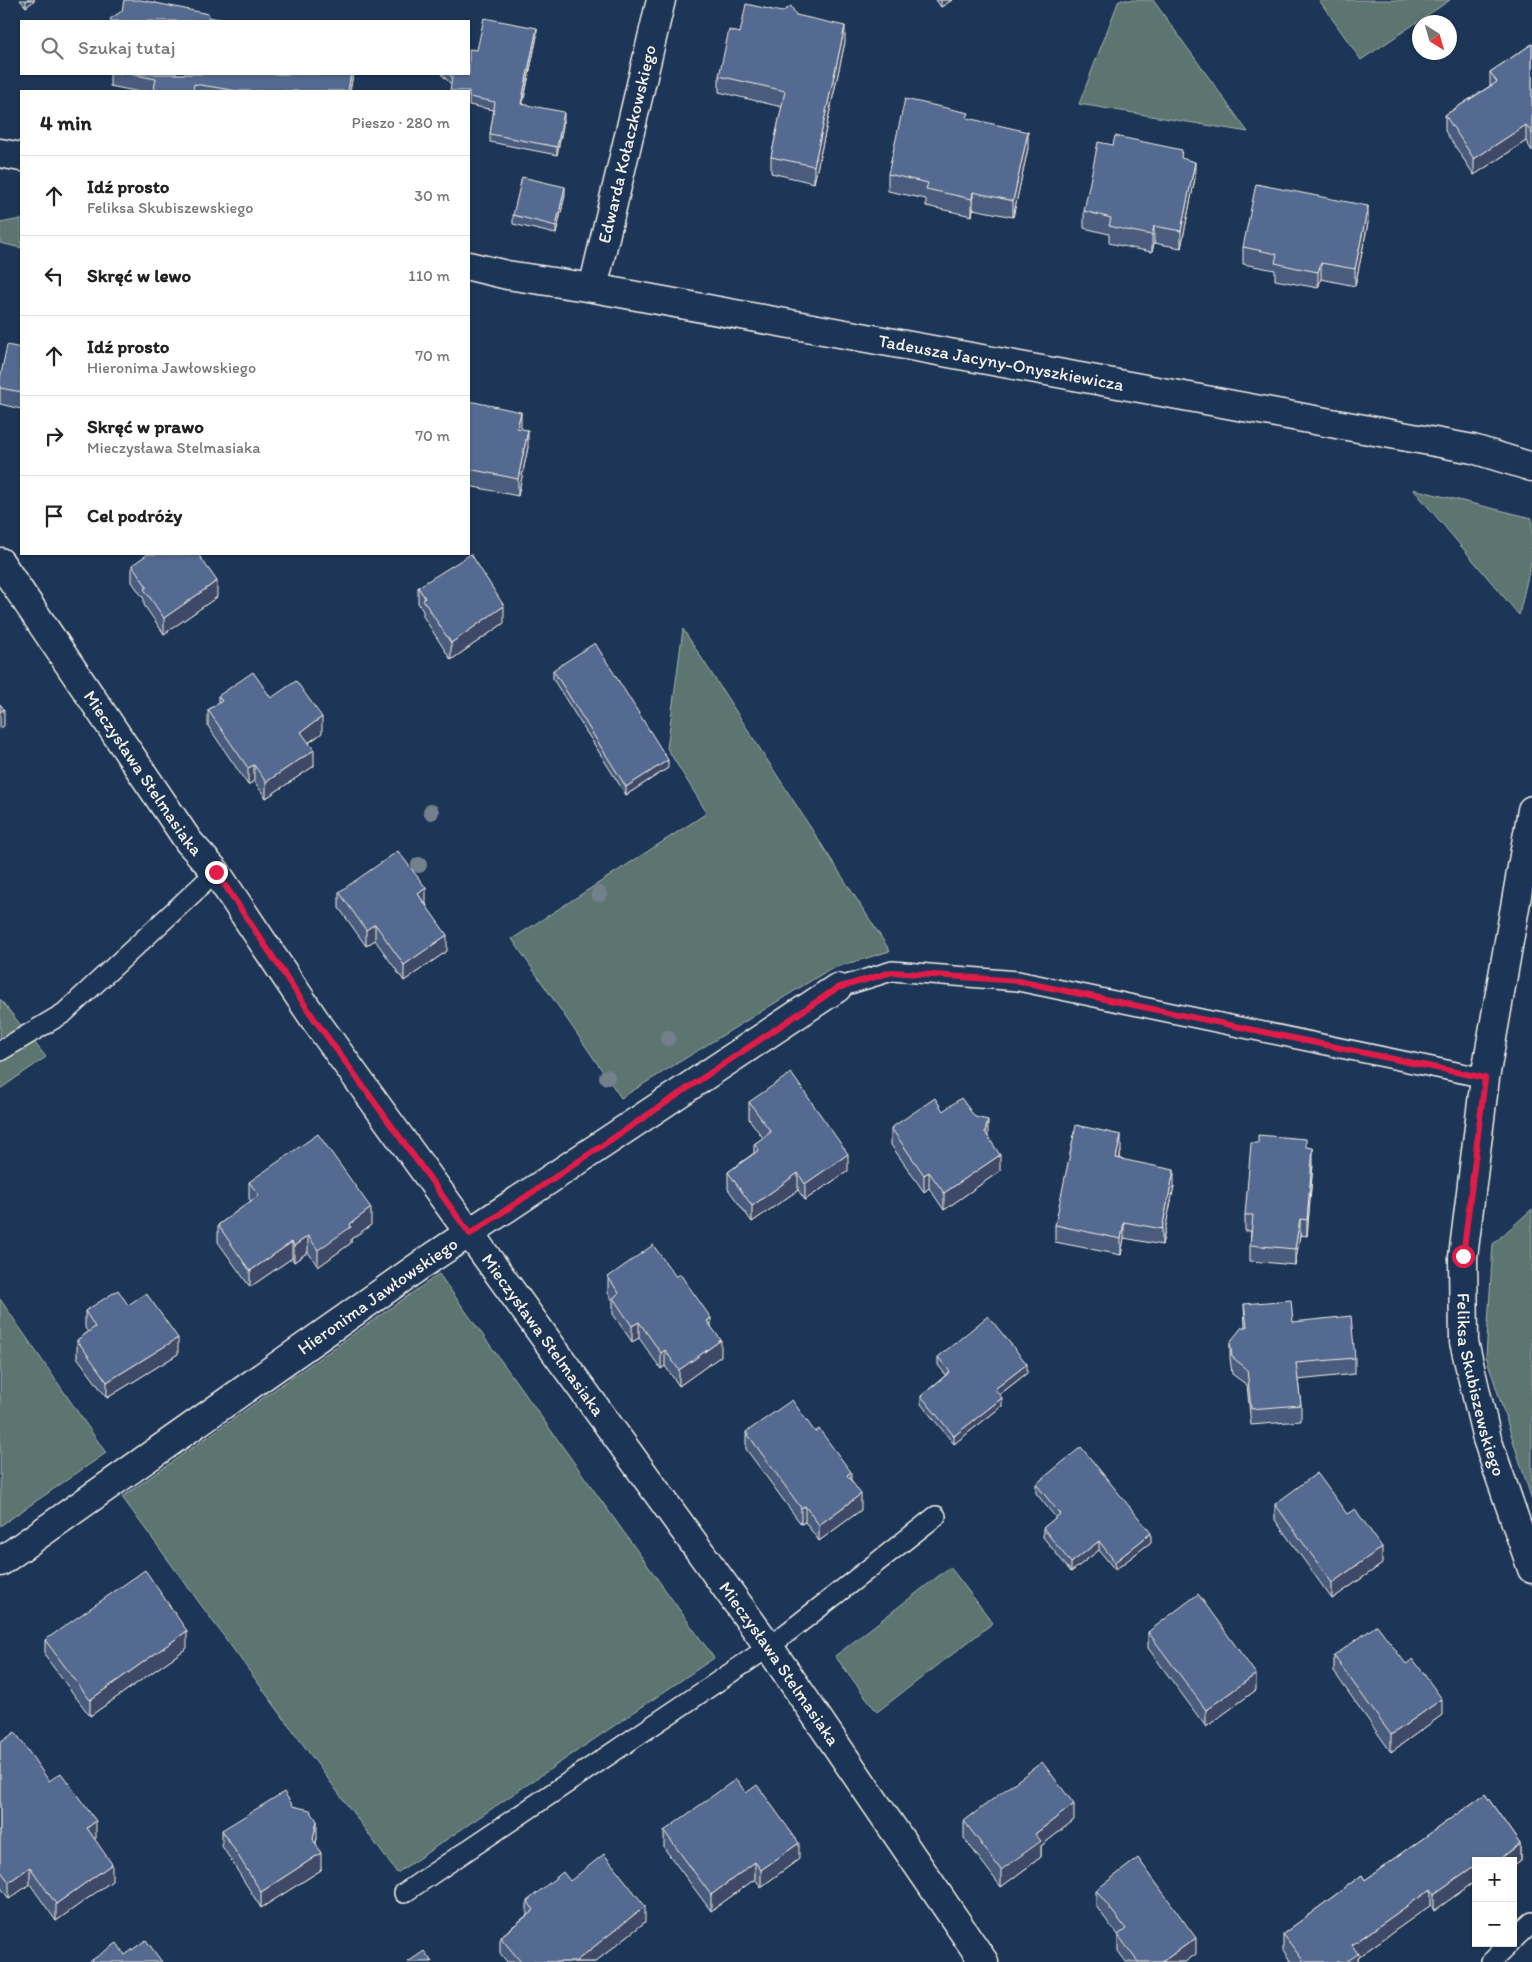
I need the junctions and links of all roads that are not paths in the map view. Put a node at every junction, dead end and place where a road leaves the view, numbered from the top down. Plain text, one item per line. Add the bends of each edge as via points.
1 (661, 0) edge
2 (0, 152) edge
3 (20, 157) edge
4 (470, 266) edge
5 (593, 288) junction
6 (1532, 467) edge
7 (0, 562) edge
8 (1532, 810) edge
9 (216, 872) junction
10 (837, 988) joint
11 (0, 1051) edge
12 (1485, 1078) junction
13 (470, 1234) junction
14 (936, 1516) dead end
15 (0, 1562) edge
16 (1532, 1569) edge
17 (769, 1647) junction
18 (404, 1893) dead end
19 (1532, 1922) edge
20 (1517, 1936) edge
21 (1506, 1947) edge
22 (984, 1962) edge
23 (1491, 1962) edge

1 - 5 street, Edwarda Kołaczkowskiego
2 - 3 street
4 - 5 street, Tadeusza Jacyny-Onyszkiewicza
5 - 6 street, Tadeusza Jacyny-Onyszkiewicza via 1473,449
7 - 9 street, Mieczysława Stelmasiaka via 189,842
8 - 12 street, Feliksa Skubiszewskiego
9 - 11 lane via 64,1014
9 - 13 street, Mieczysława Stelmasiaka via 315,1020
10 - 12 lane via 892,972 1018,981
10 - 13 street, Hieronima Jawłowskiego
12 - 16 street, Feliksa Skubiszewskiego via 1463,1256 1464,1342 1487,1439
13 - 15 street, Hieronima Jawłowskiego via 418,1267
13 - 17 street, Mieczysława Stelmasiaka
14 - 17 lane
17 - 18 lane
17 - 22 street, Mieczysława Stelmasiaka
19 - 20 lane
21 - 23 lane

